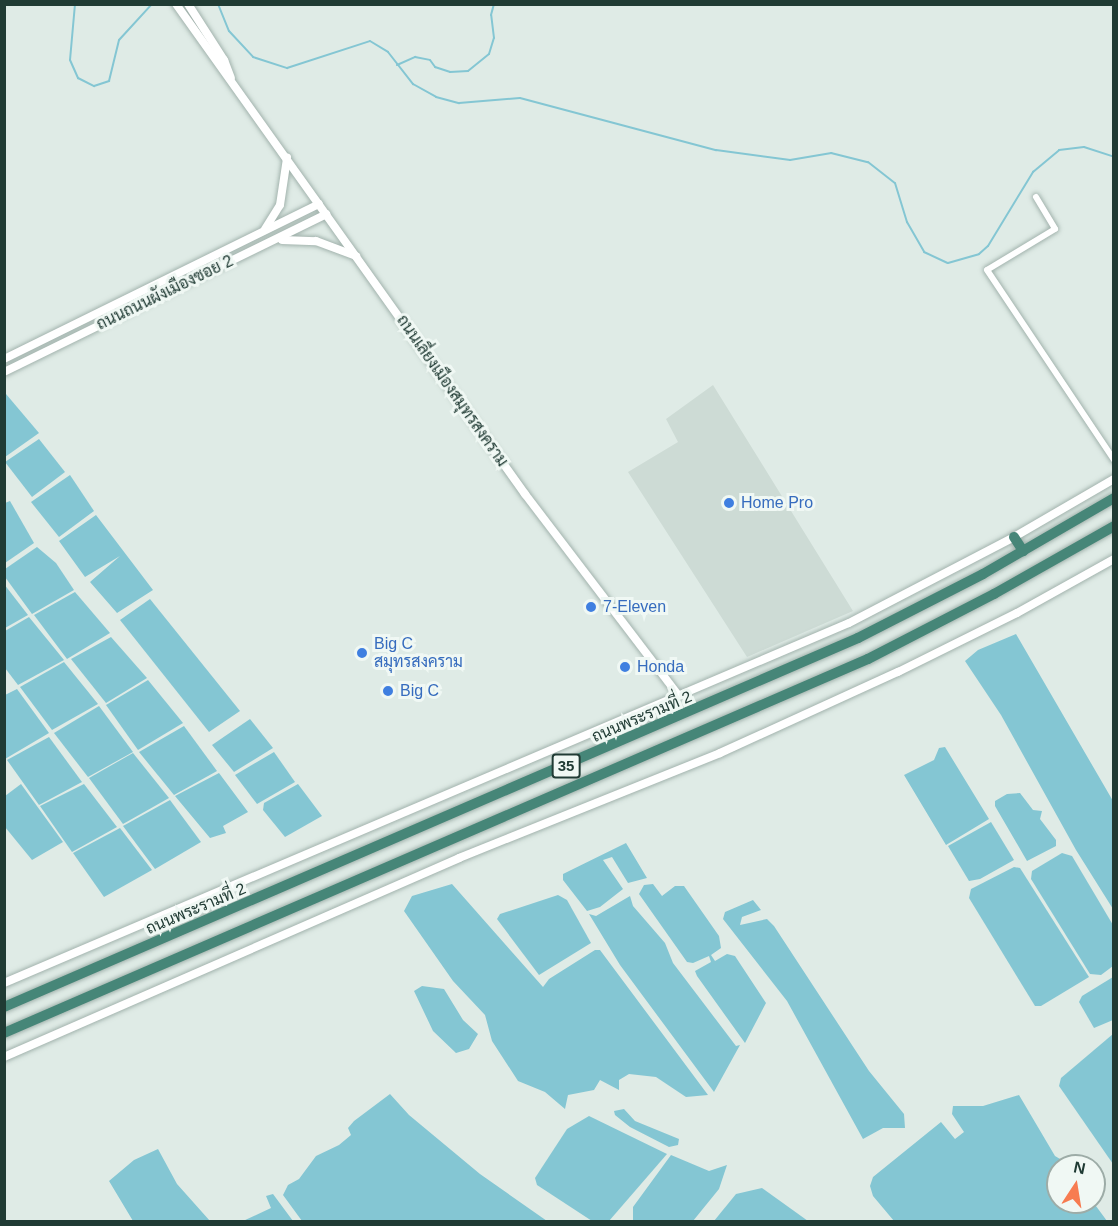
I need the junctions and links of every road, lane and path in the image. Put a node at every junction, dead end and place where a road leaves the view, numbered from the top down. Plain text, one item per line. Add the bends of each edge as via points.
1 (188, 4) edge
2 (176, 5) edge
3 (232, 81) junction
4 (286, 158) junction
5 (1036, 197) dead end
6 (319, 204) junction
7 (326, 214) junction
8 (263, 232) junction
9 (272, 241) junction
10 (240, 243) junction
11 (245, 254) junction
12 (356, 256) junction
13 (4, 359) edge
14 (4, 372) edge
15 (1113, 460) edge
16 (1113, 479) edge
17 (1113, 498) edge
18 (1113, 526) edge
19 (1014, 537) junction
20 (1023, 551) junction
21 (1113, 559) edge
22 (678, 695) junction
23 (4, 983) edge
24 (4, 1007) edge
25 (4, 1033) edge
26 (4, 1057) edge

1 - 3 main road, ถนนเลี่ยงเมืองสมุทรสงคราม via 224,60
2 - 3 main road, ถนนเลี่ยงเมืองสมุทรสงคราม via 216,65
3 - 4 main road, ถนนเลี่ยงเมืองสมุทรสงคราม
4 - 6 main road, ถนนเลี่ยงเมืองสมุทรสงคราม
4 - 8 main road via 280,205
5 - 15 street via 1055,229 987,270
6 - 7 main road, ถนนเลี่ยงเมืองสมุทรสงคราม
6 - 8 main road, ถนนถนนผังเมืองซอย 2
7 - 9 main road, ถนนถนนผังเมืองซอย 2
7 - 12 main road, ถนนเลี่ยงเมืองสมุทรสงคราม
8 - 10 main road, ถนนถนนผังเมืองซอย 2
9 - 11 main road, ถนนถนนผังเมืองซอย 2
9 - 12 main road via 305,238
10 - 11 main road
10 - 13 main road, ถนนถนนผังเมืองซอย 2
11 - 14 main road, ถนนถนนผังเมืองซอย 2
12 - 22 main road, ถนนเลี่ยงเมืองสมุทรสงคราม via 531,501
16 - 19 main road, ถนนพระรามที่ 2 / 35
17 - 20 highway, ถนนพระรามที่ 2 / 35
18 - 25 highway, 35 via 868,659
19 - 20 highway
19 - 22 main road, ถนนพระรามที่ 2 / 35 via 849,623
20 - 24 highway, ถนนพระรามที่ 2 / 35 via 837,647
21 - 26 main road via 1017,613 908,667 720,753 459,858
22 - 23 main road, ถนนพระรามที่ 2 / 35

